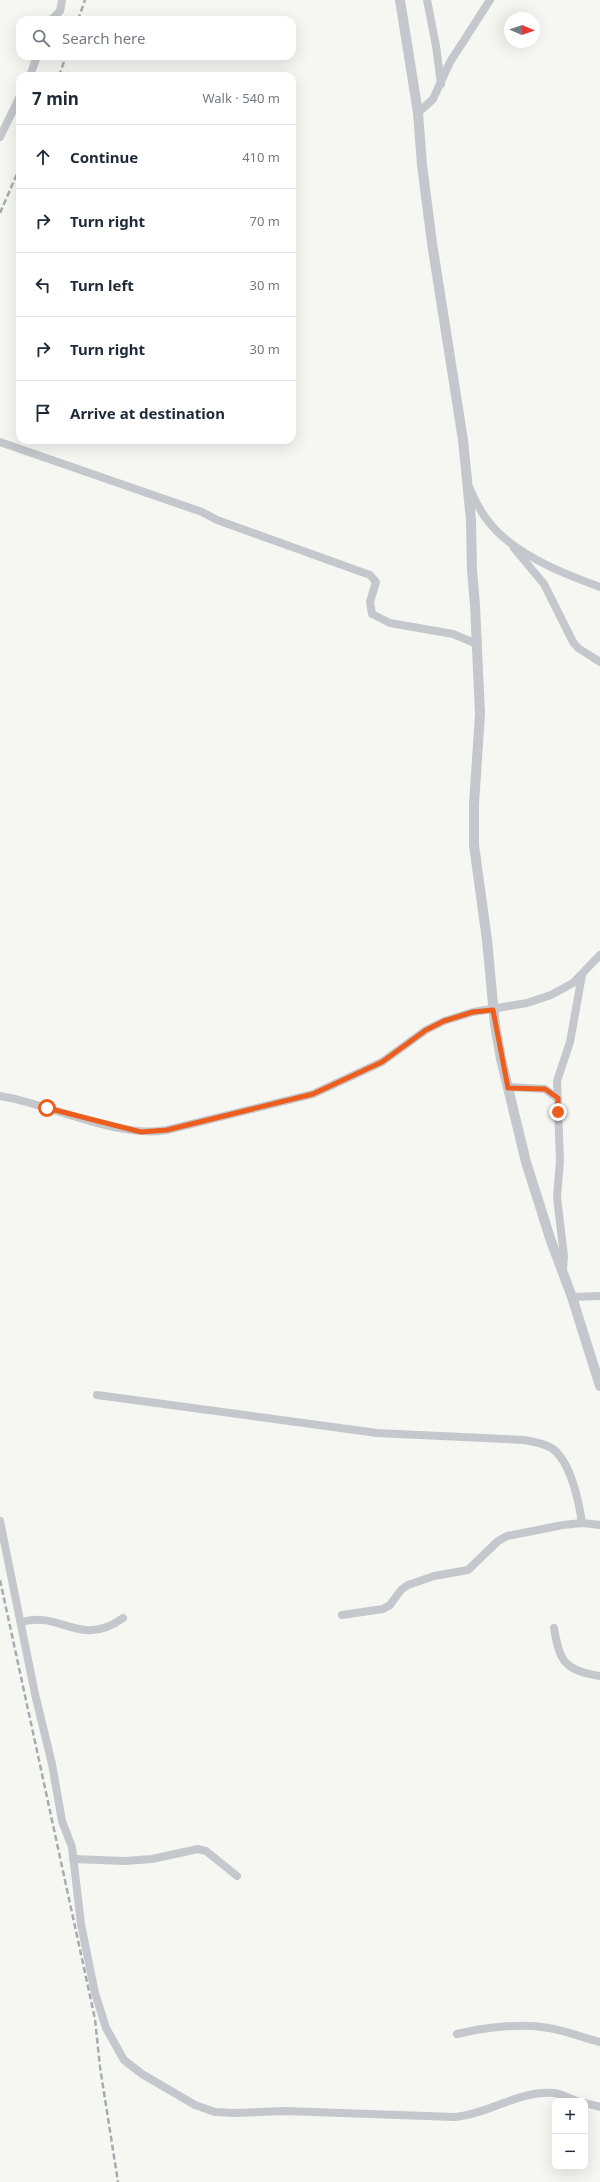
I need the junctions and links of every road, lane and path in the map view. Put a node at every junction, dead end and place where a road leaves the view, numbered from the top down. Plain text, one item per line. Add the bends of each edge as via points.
1 (62, 0) edge
2 (400, 0) edge
3 (427, 0) edge
4 (490, 0) edge
5 (55, 16) edge
6 (36, 60) edge
7 (31, 72) edge
8 (441, 85) junction
9 (16, 104) edge
10 (418, 113) junction
11 (0, 137) edge
12 (0, 442) edge
13 (468, 484) junction
14 (502, 536) junction
15 (600, 587) edge
16 (477, 644) junction
17 (600, 662) edge
18 (600, 955) edge
19 (582, 976) junction
20 (493, 1010) junction
21 (508, 1088) junction
22 (0, 1096) edge
23 (558, 1098) junction
24 (562, 1270) junction
25 (600, 1296) edge
26 (572, 1297) junction
27 (600, 1386) edge
28 (97, 1395) dead end
29 (0, 1521) edge
30 (582, 1523) junction
31 (600, 1525) edge
32 (342, 1615) dead end
33 (123, 1618) dead end
34 (21, 1622) junction
35 (554, 1628) dead end
36 (600, 1676) edge
37 (73, 1859) junction
38 (236, 1876) dead end
39 (457, 2034) dead end
40 (600, 2042) edge
41 (569, 2098) edge
42 (588, 2104) edge
43 (600, 2107) edge

1 - 5 street via 60,11
2 - 10 street
3 - 8 street
4 - 8 street via 450,62
6 - 7 street
8 - 10 street via 434,99
9 - 11 street
10 - 13 street via 432,243
12 - 16 street via 202,512 217,520 370,575 376,582 370,602 372,614 390,623 453,634
13 - 14 street via 476,503
13 - 16 street
14 - 15 street via 536,558 573,577
14 - 17 street via 544,584 573,642
16 - 20 street via 480,714 474,845 485,920
18 - 19 street
19 - 20 street via 551,995
19 - 23 street via 570,1042 558,1073
20 - 21 street
20 - 22 street via 473,1012 444,1021 426,1030 382,1062 313,1094 155,1132 119,1127
21 - 23 street via 545,1089
21 - 24 street via 528,1168
23 - 24 street via 560,1161 557,1197 564,1256
24 - 26 street
25 - 26 street
26 - 27 street
28 - 30 street via 351,1430 541,1443 554,1450 568,1471 577,1492
29 - 34 street
30 - 31 street
30 - 32 street via 507,1536 498,1541 468,1570 434,1576 408,1585 383,1609
33 - 34 street via 102,1630 73,1629 39,1618
34 - 37 street via 62,1821 70,1840
35 - 36 street via 558,1652 570,1666 582,1673
37 - 38 street via 152,1859 198,1849 214,1856
37 - 41 street via 81,1924 95,1992 106,2028 124,2060 142,2074 195,2105 215,2112 234,2113 285,2111 455,2117 476,2114 535,2093 555,2093
39 - 40 street via 531,2026 562,2031
42 - 43 street

